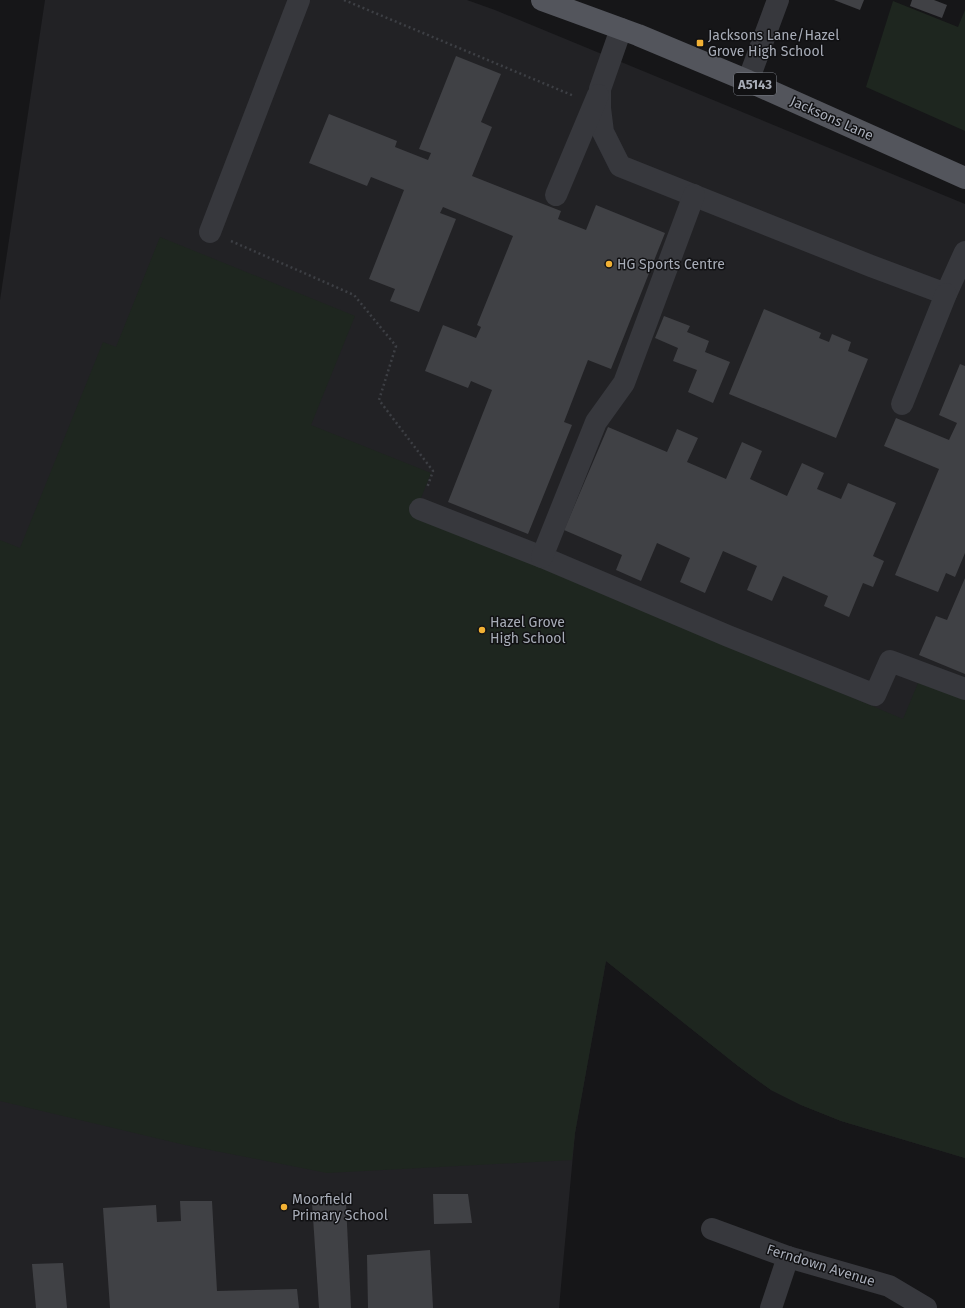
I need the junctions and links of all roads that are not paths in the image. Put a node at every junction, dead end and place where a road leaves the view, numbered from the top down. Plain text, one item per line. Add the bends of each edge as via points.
1 (299, 0) edge
2 (542, 0) edge
3 (778, 0) edge
4 (621, 29) junction
5 (748, 81) junction
6 (597, 97) junction
7 (965, 178) edge
8 (556, 195) dead end
9 (694, 196) junction
10 (210, 232) road end
11 (965, 252) edge
12 (946, 294) junction
13 (902, 404) dead end
14 (420, 509) road end
15 (542, 557) junction
16 (965, 689) edge
17 (712, 1229) dead end
18 (788, 1257) junction
19 (771, 1308) edge
20 (926, 1308) edge

1 - 10 street
2 - 4 main road, Jacksons Lane / A5143
3 - 5 street
4 - 5 main road, Jacksons Lane / A5143
4 - 6 street
5 - 7 main road, Jacksons Lane / A5143
6 - 8 street
6 - 9 street via 603,132 620,166
9 - 12 street
9 - 15 street via 624,383 596,422
11 - 12 street
12 - 13 street
14 - 15 street
15 - 16 street via 875,695 890,661
17 - 18 street, Ferndown Avenue
18 - 19 street
18 - 20 street, Ferndown Avenue via 889,1286

